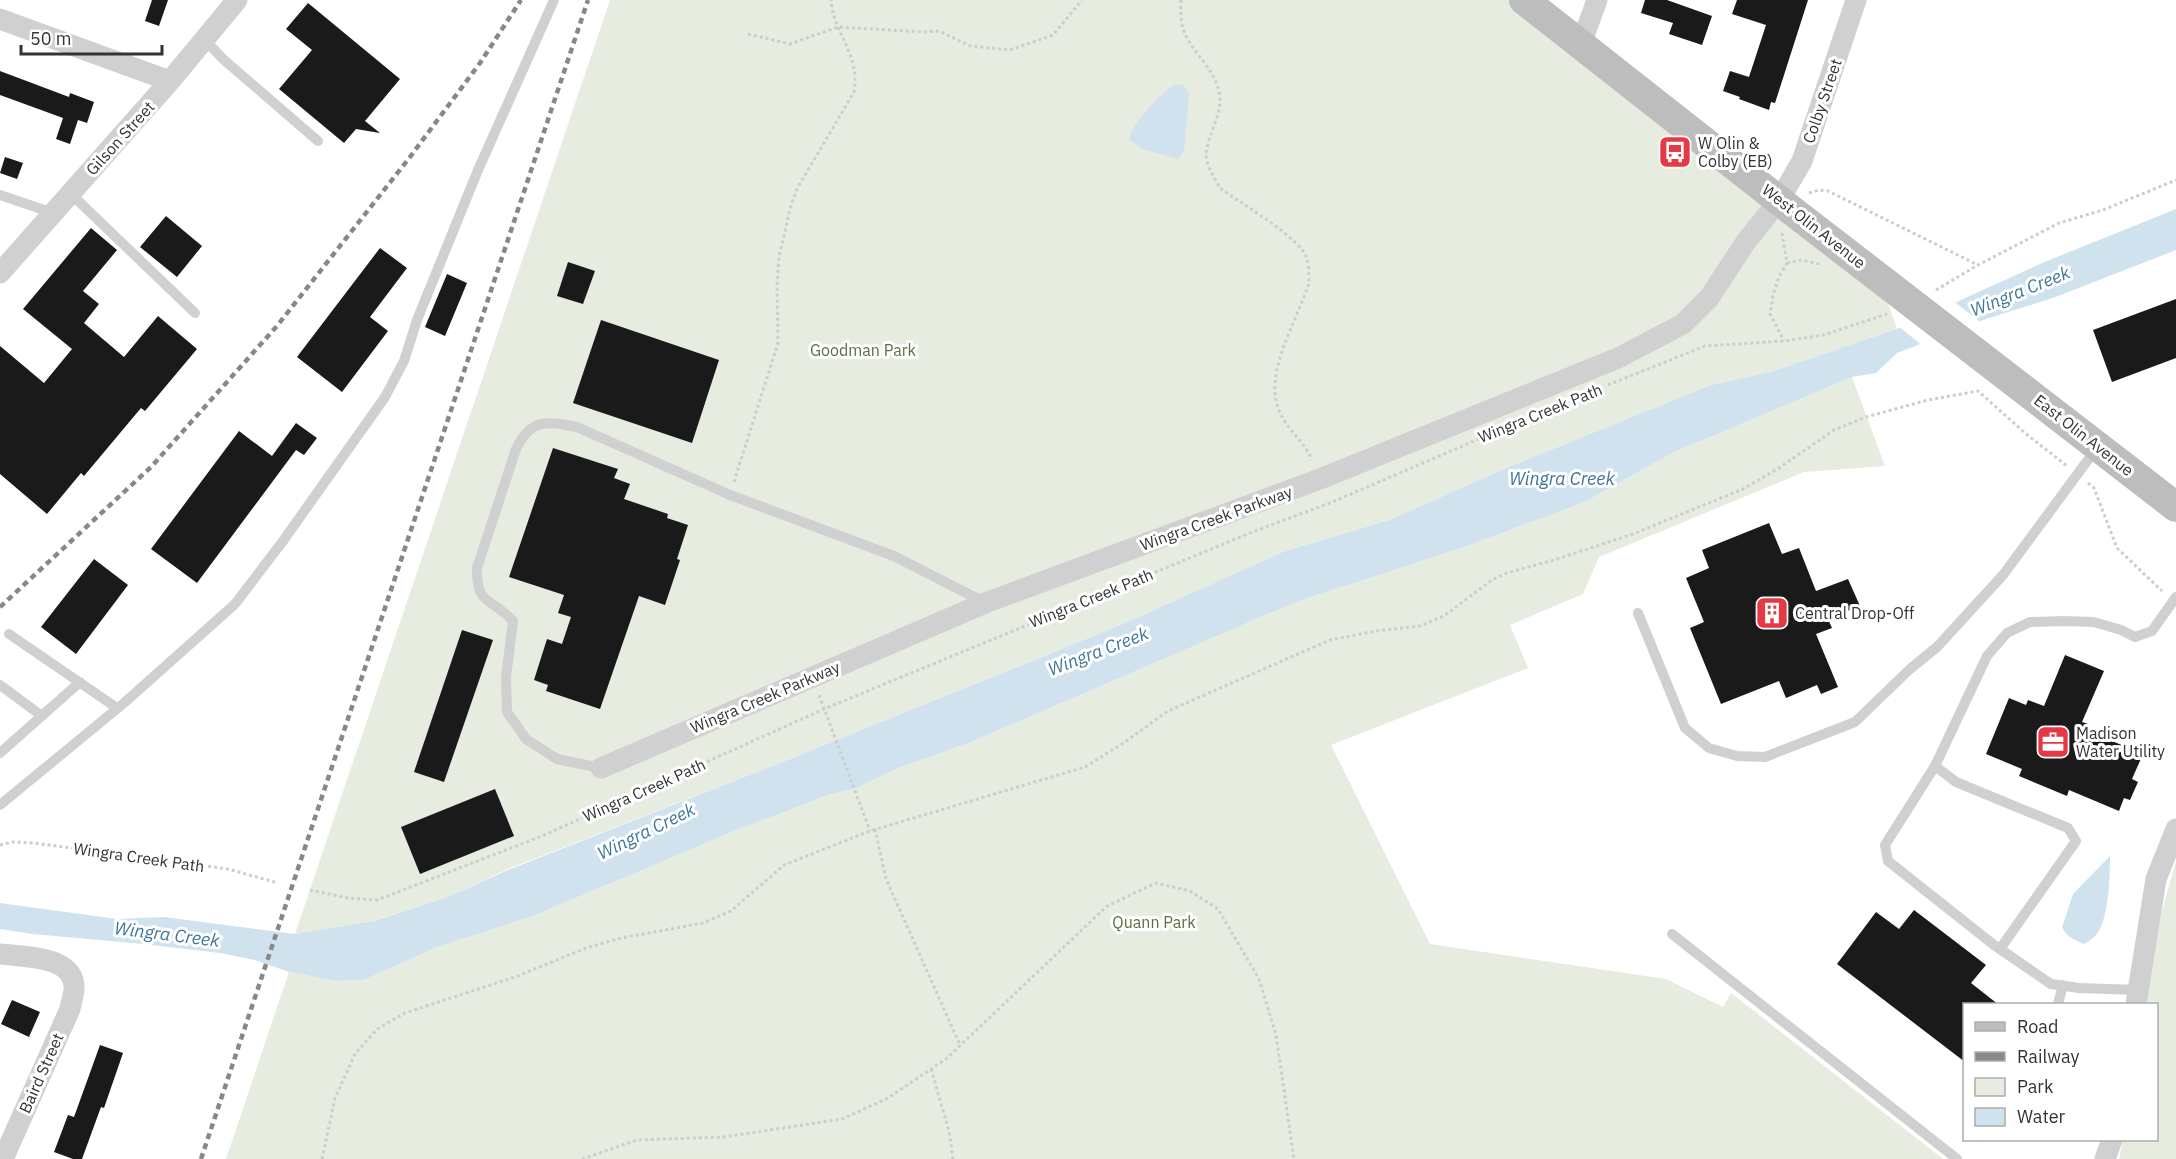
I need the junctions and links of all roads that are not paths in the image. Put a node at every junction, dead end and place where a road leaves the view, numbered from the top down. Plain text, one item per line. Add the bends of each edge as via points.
1 (237, 0) edge
2 (554, 0) edge
3 (1524, 0) edge
4 (1597, 0) edge
5 (1857, 0) edge
6 (0, 19) edge
7 (204, 39) junction
8 (1581, 44) junction
9 (170, 81) junction
10 (318, 141) dead end
11 (70, 193) junction
12 (0, 195) edge
13 (1779, 199) junction
14 (53, 213) junction
15 (0, 273) edge
16 (195, 313) dead end
17 (1991, 364) joint
18 (2098, 447) junction
19 (2176, 507) edge
20 (2175, 599) edge
21 (985, 603) junction
22 (1638, 613) dead end
23 (9, 633) dead end
24 (80, 682) junction
25 (0, 685) edge
26 (117, 708) junction
27 (42, 716) junction
28 (0, 753) edge
29 (1935, 766) junction
30 (601, 768) joint
31 (0, 805) edge
32 (2176, 829) edge
33 (1672, 934) dead end
34 (2000, 949) junction
35 (0, 954) edge
36 (2063, 985) junction
37 (2137, 997) edge
38 (2058, 1003) edge
39 (2112, 1141) edge
40 (3, 1159) edge
41 (1958, 1159) edge
42 (2106, 1159) edge

1 - 7 street, Gilson Street
2 - 26 lane via 478,170 404,361 385,397 235,604
3 - 8 street, West Olin Avenue
4 - 8 street
5 - 13 street, Colby Street via 1802,161
6 - 9 street
7 - 9 street, Gilson Street
7 - 10 lane
8 - 13 street, West Olin Avenue
9 - 11 street, Gilson Street
11 - 14 street, Gilson Street
11 - 16 lane
12 - 14 lane
13 - 17 street, West Olin Avenue
13 - 21 street, Wingra Creek Parkway via 1709,298 1683,324 1618,358 1320,480
14 - 15 street, Gilson Street
17 - 18 street, East Olin Avenue
18 - 19 street, East Olin Avenue
18 - 22 lane via 2003,575 1937,647 1855,723 1765,757 1737,756 1708,748 1685,728
20 - 29 lane via 2152,631 2135,637 2094,622 2064,621 2030,622 2007,633 1987,656
21 - 30 street, Wingra Creek Parkway
21 - 30 lane via 894,556 730,495 577,427 537,423 523,434 516,449 477,568 477,586 482,598 513,621 506,677 507,712 526,739 557,759
23 - 24 lane
24 - 26 lane
24 - 27 lane
25 - 27 lane
26 - 31 lane
27 - 28 lane
29 - 34 lane via 1885,845 1887,861
29 - 34 lane via 1956,782 2068,828 2076,841
32 - 37 street via 2156,879
33 - 41 lane
34 - 36 lane via 2051,984
35 - 40 street, Baird Street via 52,960 69,971 75,985 70,1009
36 - 37 lane
36 - 38 lane
39 - 42 street

